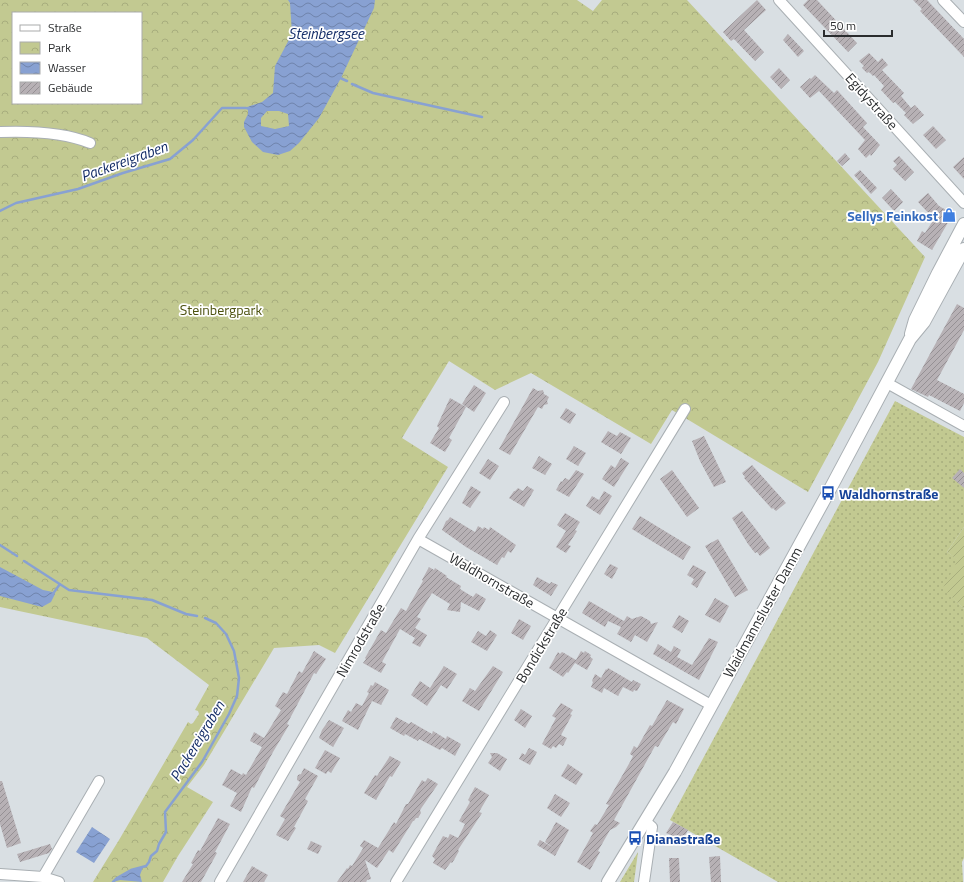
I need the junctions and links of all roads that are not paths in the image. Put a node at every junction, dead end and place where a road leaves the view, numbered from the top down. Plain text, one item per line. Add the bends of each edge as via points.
1 (779, 0) edge
2 (943, 0) edge
3 (964, 22) edge
4 (0, 132) edge
5 (90, 143) dead end
6 (964, 202) edge
7 (964, 224) edge
8 (964, 249) edge
9 (910, 339) junction
10 (887, 383) junction
11 (504, 402) dead end
12 (685, 409) dead end
13 (964, 426) edge
14 (418, 539) junction
15 (558, 618) junction
16 (711, 705) junction
17 (99, 781) dead end
18 (645, 821) junction
19 (0, 874) edge
20 (43, 877) junction
21 (59, 882) edge
22 (220, 882) edge
23 (396, 882) edge
24 (608, 882) edge
25 (644, 882) edge

1 - 6 street, Egidystraße
2 - 3 street
4 - 5 street via 28,131 80,139
7 - 9 main road, Waidmannsluster Damm via 915,320
8 - 9 main road, Waidmannsluster Damm via 924,322
9 - 10 main road, Waidmannsluster Damm
10 - 13 street
10 - 16 main road, Waidmannsluster Damm
11 - 14 street, Nimrodstraße
12 - 15 street, Bondickstraße
14 - 15 street, Waldhornstraße
14 - 22 street, Nimrodstraße
15 - 16 street, Waldhornstraße
15 - 23 street, Bondickstraße
16 - 18 main road, Waidmannsluster Damm
17 - 20 street
18 - 24 main road, Waidmannsluster Damm
18 - 25 street via 652,827
19 - 20 street
20 - 21 street

